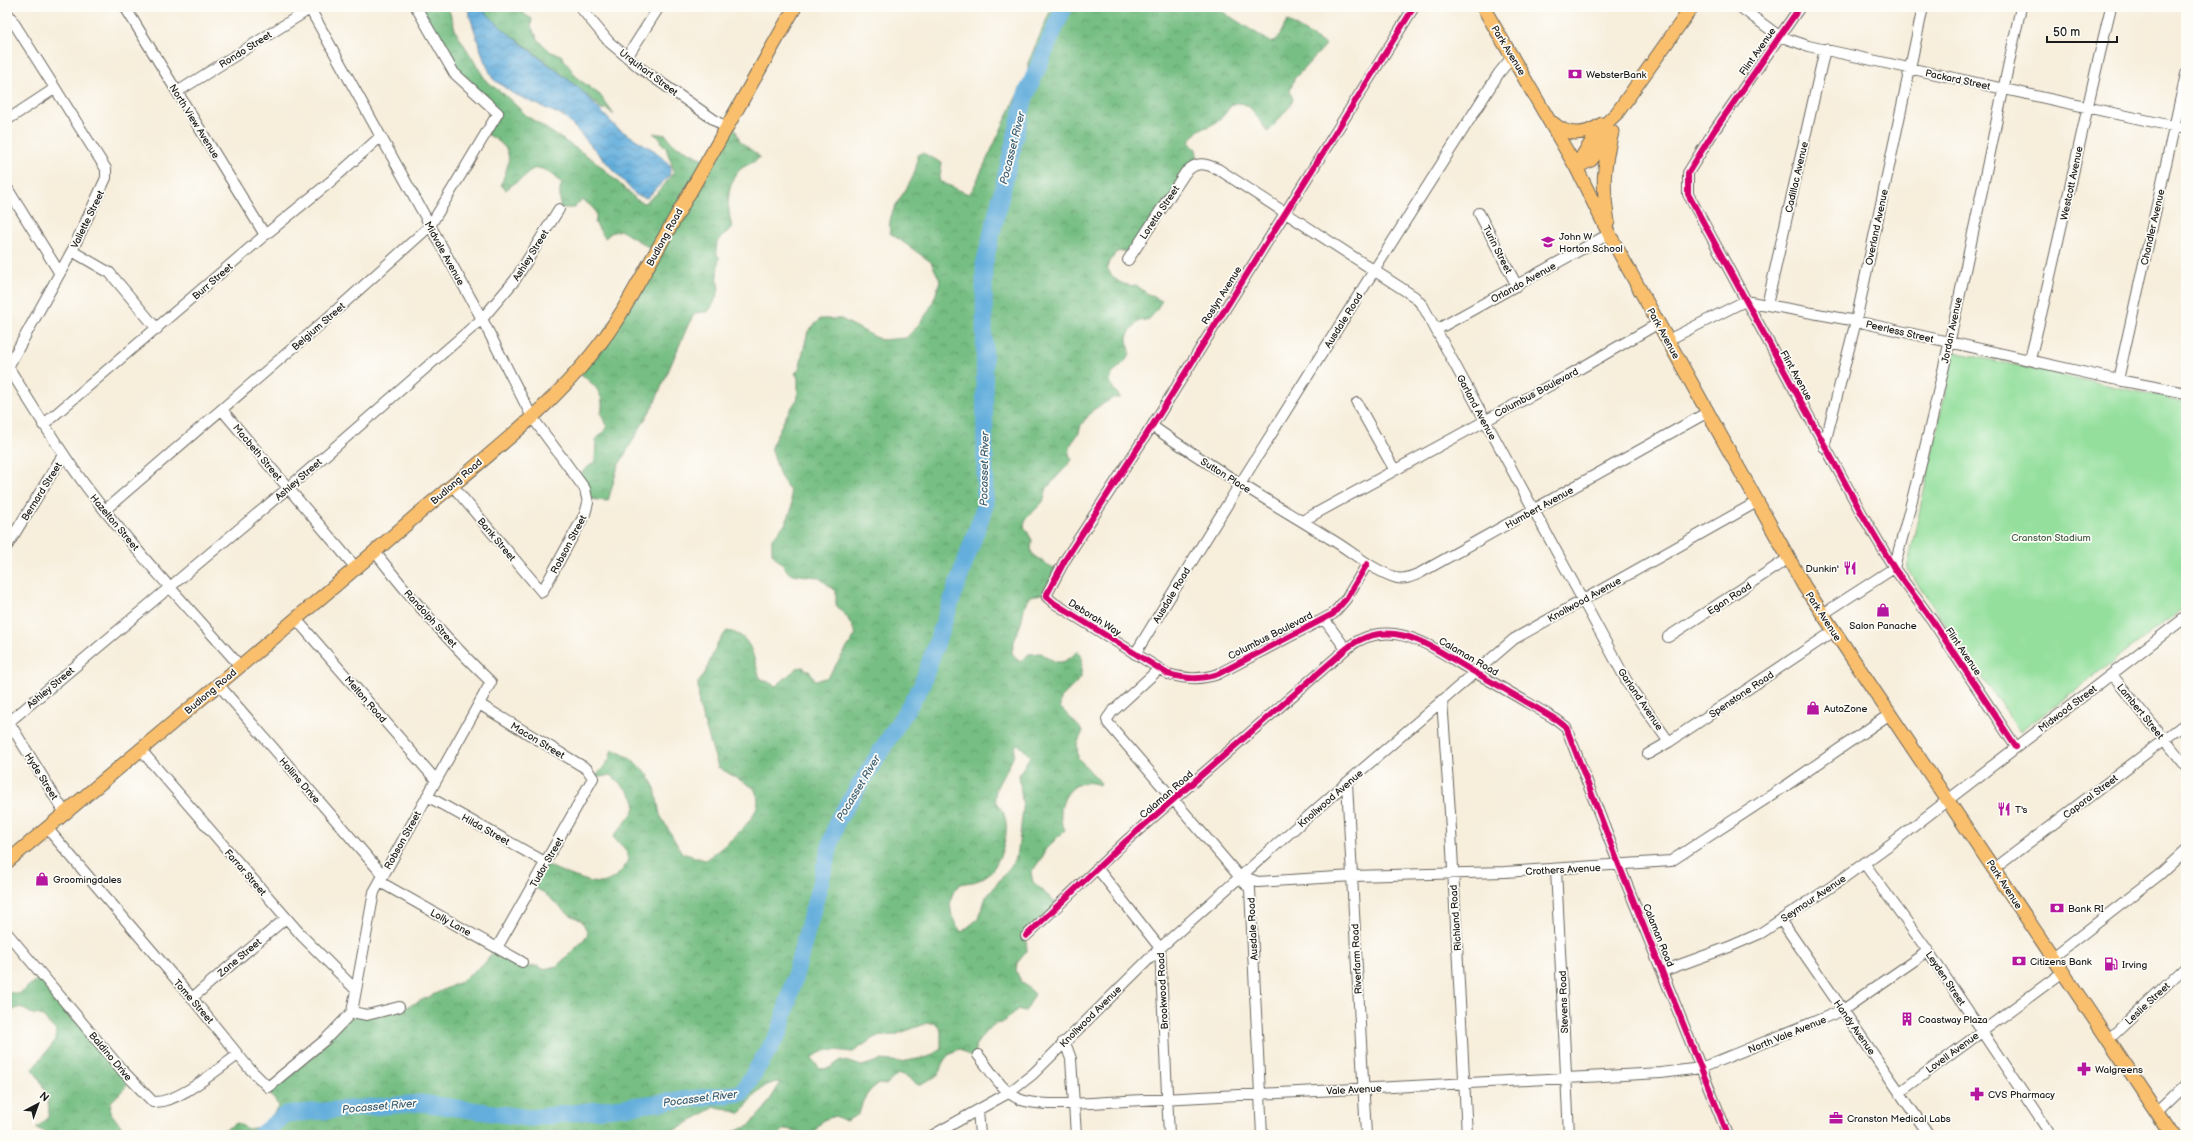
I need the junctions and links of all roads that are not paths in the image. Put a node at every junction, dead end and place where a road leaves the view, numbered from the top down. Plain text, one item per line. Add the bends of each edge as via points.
1 (124, 7) edge
2 (416, 7) edge
3 (580, 7) edge
4 (659, 7) edge
5 (795, 7) edge
6 (1414, 7) edge
7 (1483, 7) edge
8 (1692, 7) edge
9 (1740, 7) edge
10 (1800, 7) edge
11 (1923, 7) edge
12 (2021, 7) edge
13 (2111, 7) edge
14 (310, 8) edge
15 (7, 12) edge
16 (1779, 36) junction
17 (1825, 49) junction
18 (1513, 56) junction
19 (627, 57) junction
20 (1910, 69) junction
21 (2186, 74) edge
22 (54, 89) junction
23 (2003, 89) junction
24 (177, 92) junction
25 (2087, 107) junction
26 (1548, 118) junction
27 (7, 120) edge
28 (1612, 122) junction
29 (2174, 126) junction
30 (726, 128) junction
31 (2186, 129) edge
32 (380, 137) junction
33 (1193, 166) joint
34 (1576, 167) junction
35 (7, 188) edge
36 (559, 210) dead end
37 (1284, 213) junction
38 (1479, 213) dead end
39 (430, 226) junction
40 (1609, 234) junction
41 (265, 235) junction
42 (72, 251) junction
43 (1128, 260) dead end
44 (1374, 271) junction
45 (60, 272) junction
46 (1517, 286) junction
47 (1745, 301) junction
48 (1767, 305) junction
49 (482, 319) junction
50 (1856, 321) junction
51 (1659, 323) junction
52 (157, 329) junction
53 (1436, 330) junction
54 (1668, 340) junction
55 (1949, 342) junction
56 (2030, 359) junction
57 (8, 366) edge
58 (2118, 380) junction
59 (2186, 393) edge
60 (1357, 403) dead end
61 (222, 410) junction
62 (1708, 412) junction
63 (532, 417) junction
64 (1484, 420) junction
65 (43, 426) junction
66 (1152, 426) junction
67 (1824, 447) junction
68 (63, 455) junction
69 (1394, 469) junction
70 (1239, 483) junction
71 (452, 485) junction
72 (288, 488) junction
73 (588, 495) joint
74 (1757, 502) junction
75 (104, 510) junction
76 (1533, 510) junction
77 (1302, 521) junction
78 (8, 543) edge
79 (375, 552) junction
80 (1789, 558) junction
81 (1367, 564) junction
82 (356, 568) junction
83 (1894, 568) junction
84 (170, 587) junction
85 (542, 592) joint
86 (1047, 594) joint
87 (1582, 600) junction
88 (1823, 614) junction
89 (2186, 617) edge
90 (296, 619) junction
91 (1324, 619) junction
92 (1834, 631) junction
93 (1668, 637) dead end
94 (1346, 649) junction
95 (1136, 654) junction
96 (240, 666) junction
97 (1159, 669) junction
98 (1475, 672) junction
99 (2112, 675) junction
100 (491, 682) joint
101 (218, 684) junction
102 (1442, 700) junction
103 (480, 704) junction
104 (1890, 714) junction
105 (8, 720) edge
106 (2186, 723) edge
107 (2164, 740) junction
108 (1670, 742) junction
109 (2016, 747) junction
110 (140, 749) junction
111 (1648, 754) dead end
112 (2186, 766) edge
113 (593, 778) joint
114 (436, 780) junction
115 (1347, 783) junction
116 (427, 796) junction
117 (1174, 799) junction
118 (1949, 800) junction
119 (65, 813) junction
120 (47, 828) junction
121 (2186, 850) edge
122 (7, 862) edge
123 (545, 862) junction
124 (1864, 863) junction
125 (1619, 865) junction
126 (1097, 868) junction
127 (1994, 868) junction
128 (1556, 869) junction
129 (1453, 874) junction
130 (1241, 876) junction
131 (1353, 876) junction
132 (382, 878) junction
133 (286, 918) junction
134 (1781, 920) junction
135 (7, 933) edge
136 (1026, 936) dead end
137 (498, 946) junction
138 (1160, 948) junction
139 (1928, 951) junction
140 (2052, 957) junction
141 (522, 962) dead end
142 (2186, 966) edge
143 (1663, 971) junction
144 (2063, 972) junction
145 (356, 990) junction
146 (192, 998) junction
147 (399, 1007) dead end
148 (1843, 1010) junction
149 (352, 1012) junction
150 (1981, 1031) junction
151 (2108, 1040) junction
152 (1063, 1042) junction
153 (238, 1055) junction
154 (978, 1055) dead end
155 (1701, 1068) junction
156 (1566, 1078) junction
157 (1464, 1083) junction
158 (2186, 1084) edge
159 (1363, 1088) junction
160 (1008, 1090) junction
161 (1900, 1092) junction
162 (1260, 1094) junction
163 (1166, 1099) junction
164 (1074, 1103) junction
165 (978, 1110) junction
166 (2157, 1112) junction
167 (933, 1135) edge
168 (980, 1135) edge
169 (1076, 1135) edge
170 (1168, 1135) edge
171 (1262, 1135) edge
172 (1366, 1135) edge
173 (1467, 1135) edge
174 (1569, 1135) edge
175 (1728, 1135) edge
176 (1929, 1135) edge
177 (2051, 1135) edge
178 (2172, 1135) edge

1 - 24 street, North View Avenue
2 - 39 street, Belgium Street via 454,73 498,113
3 - 19 street, Urquhart Street via 609,42
4 - 19 street
5 - 30 main road, Budlong Road
6 - 37 street, Roslyn Avenue
7 - 18 main road, Park Avenue
8 - 28 main road
9 - 16 street, Packard Street
10 - 16 street, Flint Avenue
11 - 20 street, Overland Avenue
12 - 23 street, Jordan Avenue
13 - 25 street, Westcott Avenue
14 - 24 street, Rondo Street
14 - 32 street, Midvale Avenue
15 - 22 street, Vallette Street
16 - 17 street, Packard Street
16 - 47 street, Flint Avenue via 1688,173 1688,194
17 - 20 street, Packard Street
17 - 48 street, Cadillac Avenue
18 - 26 main road, Park Avenue
18 - 44 street, Ausdale Road via 1499,73
19 - 30 street, Urquhart Street
20 - 23 street, Packard Street
20 - 50 street, Overland Avenue
21 - 29 street, Chandler Avenue
22 - 27 street
22 - 42 street, Vallette Street via 106,169 102,189
23 - 25 street, Packard Street
23 - 55 street, Jordan Avenue
24 - 41 street, North View Avenue
25 - 29 street, Packard Street
25 - 56 street, Westcott Avenue via 2054,269
26 - 28 main road via 1559,129 1579,134
26 - 34 main road, Park Avenue
28 - 34 main road via 1604,145 1591,160
28 - 40 main road via 1603,181
29 - 31 street, Packard Street
29 - 58 street, Chandler Avenue
30 - 63 main road, Budlong Road via 614,324 573,377
32 - 39 street, Midvale Avenue
32 - 41 street, Burr Street
33 - 37 street, Garland Avenue via 1206,164 1218,169
33 - 43 street, Loretta Street via 1185,174
34 - 40 main road, Park Avenue
35 - 45 street
36 - 49 street, Ashley Street via 515,280
37 - 44 street, Garland Avenue
37 - 66 street, Roslyn Avenue
38 - 46 street, Turin Street
39 - 49 street, Midvale Avenue
39 - 61 street, Belgium Street
40 - 46 street, Orlando Avenue
40 - 51 main road, Park Avenue
41 - 52 street, Burr Street
42 - 45 street, Vallette Street
42 - 52 street via 110,273
44 - 53 street, Garland Avenue via 1415,297
44 - 70 street, Ausdale Road
45 - 57 street, Vallette Street
46 - 53 street, Orlando Avenue
47 - 48 street, Peerless Street
47 - 54 street
47 - 67 street, Flint Avenue
48 - 50 street, Peerless Street
49 - 63 street, Midvale Avenue
49 - 72 street, Ashley Street
50 - 55 street, Peerless Street
50 - 67 street, Overland Avenue
51 - 54 main road, Park Avenue
51 - 64 street, Columbus Boulevard
52 - 65 street, Burr Street
53 - 64 street, Garland Avenue
54 - 62 main road, Park Avenue
55 - 56 street, Peerless Street
55 - 83 street, Jordan Avenue via 1915,492
56 - 58 street, Peerless Street
57 - 65 street, Hazelton Street
58 - 59 street, Peerless Street
60 - 69 street
61 - 72 street, Macbeth Street
61 - 75 street, Belgium Street
62 - 74 main road, Park Avenue
62 - 76 street, Humbert Avenue
63 - 71 main road, Budlong Road
63 - 73 street, Midvale Avenue
64 - 69 street, Columbus Boulevard
64 - 76 street, Garland Avenue
65 - 68 street, Hazelton Street
66 - 70 street, Sutton Place
66 - 86 street, Roslyn Avenue via 1065,560
67 - 83 street, Flint Avenue
68 - 75 street, Hazelton Street
68 - 78 street, Bernard Street
69 - 77 street, Columbus Boulevard
70 - 77 street, Sutton Place
70 - 95 street, Ausdale Road
71 - 79 main road, Budlong Road
71 - 85 street, Bank Street
72 - 82 street, Macbeth Street
72 - 84 street, Ashley Street
73 - 85 street, Robson Street via 585,514
74 - 80 main road, Park Avenue
74 - 87 street, Knollwood Avenue
75 - 84 street, Hazelton Street
76 - 81 street, Humbert Avenue via 1411,577 1398,578
76 - 87 street, Garland Avenue
77 - 81 street
79 - 82 main road, Budlong Road
79 - 100 street, Randolph Street via 472,664
80 - 88 main road, Park Avenue
80 - 93 street, Egan Road
81 - 91 street, Columbus Boulevard via 1346,599 1333,614
82 - 90 main road, Budlong Road
83 - 88 street
83 - 109 street, Flint Avenue via 1932,620
84 - 96 street, Hazelton Street
84 - 105 street, Ashley Street
86 - 95 street, Deborah Way via 1054,603
87 - 98 street, Knollwood Avenue via 1524,632
87 - 108 street, Garland Avenue via 1630,687
88 - 92 main road, Park Avenue
89 - 99 street, Midwood Street
90 - 96 main road, Budlong Road
90 - 114 street, Melton Road
91 - 94 street
91 - 97 street, Columbus Boulevard via 1206,678 1182,678
92 - 104 main road, Park Avenue
92 - 108 street, Spenstone Road
94 - 98 street, Calaman Road via 1368,636 1380,633 1400,634 1437,648
94 - 117 street, Calaman Road
95 - 97 street
96 - 101 main road, Budlong Road
97 - 117 street, Ausdale Road via 1107,719 1109,726
98 - 102 street, Knollwood Avenue
98 - 125 street, Calaman Road via 1566,727
99 - 107 street, Lambert Street
99 - 109 street, Midwood Street
100 - 103 street, Robson Street
101 - 110 main road, Budlong Road
101 - 132 street, Hollins Drive
102 - 115 street, Knollwood Avenue
102 - 129 street, Richland Road
103 - 113 street, Macon Street via 587,769
103 - 114 street, Robson Street
104 - 118 main road, Park Avenue
104 - 125 street, Crothers Avenue via 1671,861
105 - 119 street, Hyde Street
106 - 107 street, Caporal Street
107 - 112 street, Lambert Street
107 - 127 street, Caporal Street
108 - 111 street, Spenstone Road
109 - 118 street, Midwood Street
110 - 119 main road, Budlong Road
110 - 133 street, Farrar Street
113 - 123 street, Tudor Street
114 - 116 street, Robson Street
115 - 130 street, Knollwood Avenue
115 - 131 street, Riverfarm Road
116 - 123 street, Hilda Street
116 - 132 street, Robson Street
117 - 126 street, Calaman Road
117 - 130 street, Ausdale Road
118 - 124 street, Seymour Avenue
118 - 127 main road, Park Avenue
119 - 120 main road, Budlong Road
120 - 122 main road, Budlong Road
120 - 146 street, Tome Street
121 - 140 street via 2159,875
123 - 137 street, Tudor Street
124 - 134 street, Seymour Avenue
124 - 139 street, Leyden Street
125 - 128 street, Crothers Avenue
125 - 143 street, Calaman Road
126 - 136 street, Calaman Road
126 - 138 street, Brookwood Road
127 - 140 main road, Park Avenue
128 - 129 street, Crothers Avenue
128 - 156 street, Stevens Road
129 - 131 street, Crothers Avenue
129 - 157 street, Richland Road
130 - 131 street, Crothers Avenue via 1258,882
130 - 138 street, Knollwood Avenue
130 - 162 street, Ausdale Road via 1250,889
131 - 159 street, Riverfarm Road
132 - 137 street, Lolly Lane
132 - 145 street, Robson Street via 371,899
133 - 145 street, Farrar Street
133 - 146 street, Zane Street
134 - 143 street, Seymour Avenue via 1761,933 1729,947
134 - 148 street, Handy Avenue
135 - 153 street, Baldino Drive via 122,1070 153,1102 162,1102 182,1093
137 - 141 street, Lolly Lane
138 - 152 street, Knollwood Avenue
138 - 163 street, Brookwood Road
139 - 148 street, North Vale Avenue
139 - 150 street, Leyden Street
140 - 144 main road, Park Avenue
142 - 151 street, Leslie Street
143 - 155 street, Calaman Road
144 - 150 street, Lovell Avenue
144 - 151 main road, Park Avenue
145 - 149 street, Robson Street
146 - 153 street, Tome Street
147 - 149 street via 367,1015
148 - 155 street, North Vale Avenue
148 - 161 street, Handy Avenue
149 - 153 street, Tome Street via 325,1040 268,1087
150 - 161 street, Lovell Avenue
150 - 177 street, Leyden Street
151 - 166 main road, Park Avenue
152 - 160 street, Knollwood Avenue via 1033,1074
152 - 164 street via 1071,1059
154 - 160 street
155 - 156 street, Vale Avenue via 1661,1073
155 - 175 street, Calaman Road
156 - 157 street, Vale Avenue
156 - 174 street, Stevens Road
157 - 159 street, Vale Avenue
157 - 173 street, Richland Road
158 - 166 street
159 - 162 street, Vale Avenue
159 - 172 street, Riverfarm Road
160 - 164 street, Vale Avenue via 1016,1098 1037,1103
160 - 165 street, Knollwood Avenue
161 - 176 street, Handy Avenue
162 - 163 street, Vale Avenue
162 - 171 street, Ausdale Road
163 - 164 street, Vale Avenue
163 - 170 street, Brookwood Road
164 - 169 street
165 - 167 street, Knollwood Avenue
165 - 168 street
166 - 178 main road, Park Avenue

